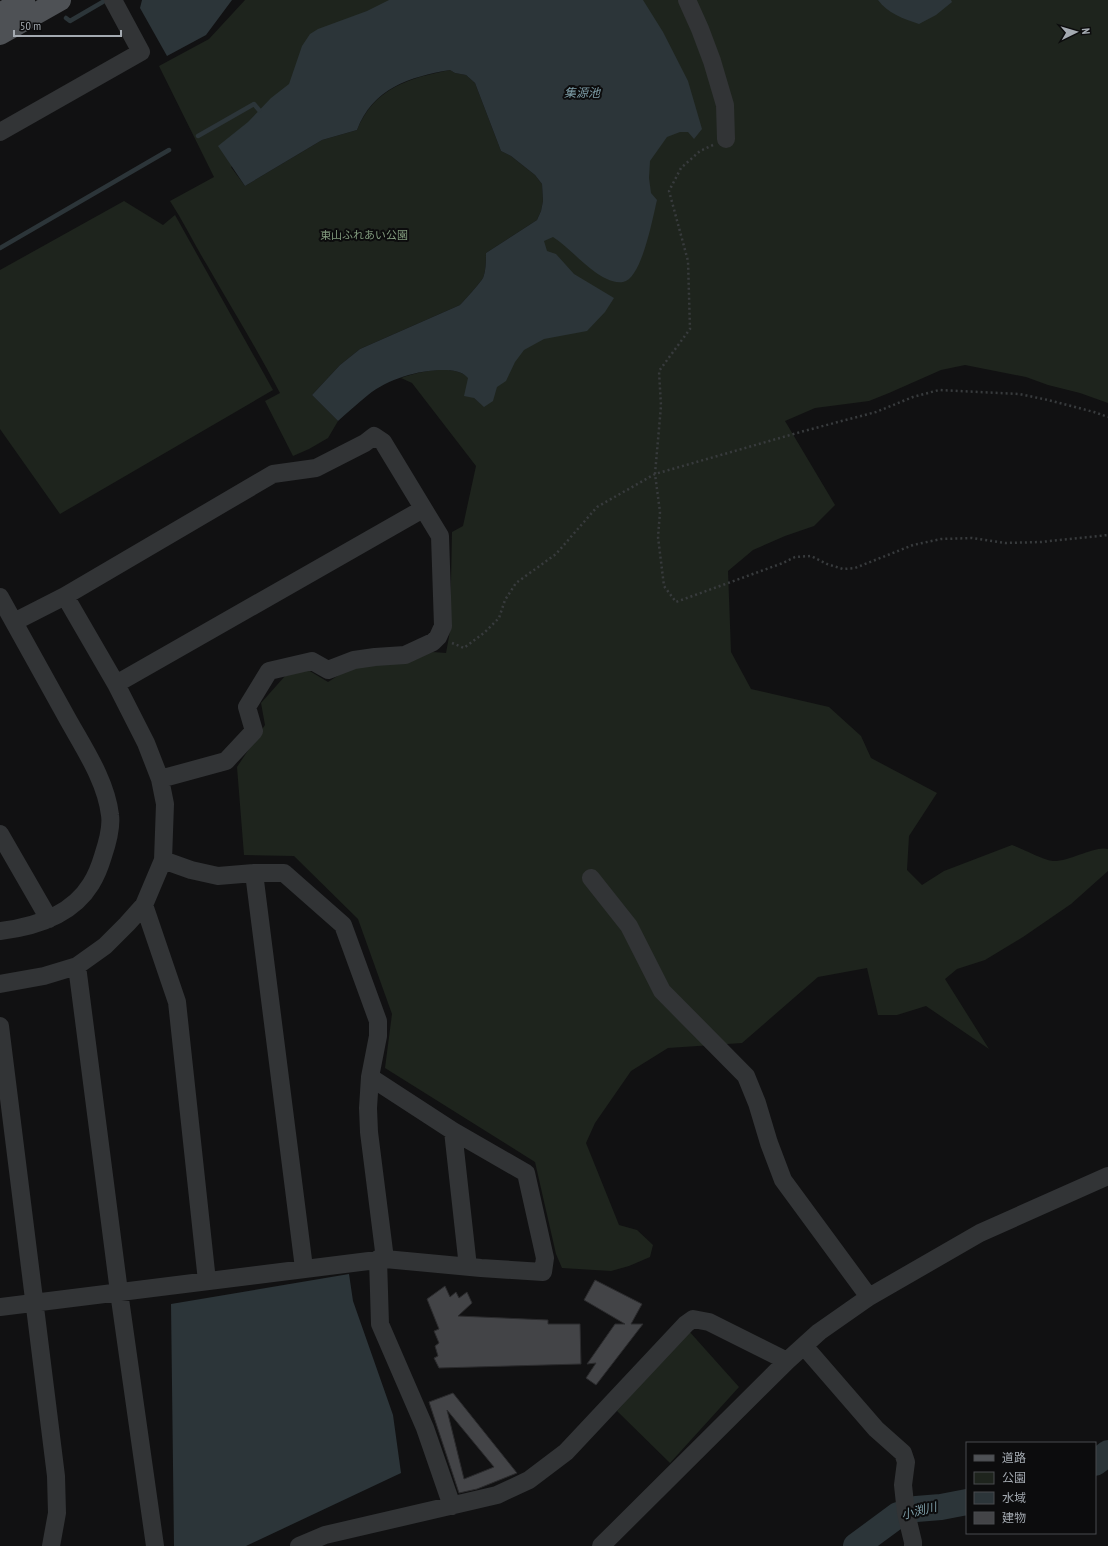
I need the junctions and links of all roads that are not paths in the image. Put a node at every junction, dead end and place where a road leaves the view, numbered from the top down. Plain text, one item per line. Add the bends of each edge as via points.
1 (24, 0) edge
2 (60, 0) edge
3 (113, 0) edge
4 (687, 0) edge
5 (0, 14) edge
6 (0, 34) edge
7 (0, 132) edge
8 (726, 139) road end
9 (424, 509) junction
10 (65, 596) junction
11 (0, 597) edge
12 (14, 622) junction
13 (116, 684) junction
14 (160, 779) junction
15 (0, 834) edge
16 (163, 860) junction
17 (254, 873) junction
18 (591, 878) dead end
19 (144, 905) junction
20 (49, 919) junction
21 (0, 931) edge
22 (77, 966) junction
23 (0, 984) edge
24 (0, 1026) edge
25 (370, 1077) junction
26 (453, 1131) junction
27 (1108, 1176) edge
28 (382, 1259) junction
29 (468, 1267) junction
30 (304, 1268) junction
31 (207, 1281) junction
32 (119, 1292) junction
33 (869, 1297) junction
34 (35, 1302) junction
35 (0, 1307) edge
36 (804, 1346) junction
37 (787, 1361) junction
38 (452, 1506) junction
39 (51, 1546) edge
40 (154, 1546) edge
41 (299, 1546) edge
42 (600, 1546) edge
43 (912, 1546) edge

1 - 5 main road
2 - 6 main road
3 - 7 street via 141,52
4 - 8 street via 710,55 725,105
9 - 10 street via 383,442 374,436 366,443 316,468 273,474
9 - 13 street
9 - 14 street via 440,536 442,626 438,637 405,655 354,660 328,670 312,661 269,671 247,706 254,731 226,761
10 - 12 street
10 - 13 street
11 - 12 street
12 - 20 street via 94,766 111,816 106,848 91,885 68,907
13 - 14 street via 146,743
14 - 16 street via 165,804
15 - 20 street
16 - 17 street via 218,876
16 - 19 street
17 - 25 street via 284,873 343,925 378,1021 378,1036
17 - 30 street
18 - 33 street via 629,926 662,991 746,1076 783,1180
19 - 22 street via 105,946
19 - 31 street via 177,1002
20 - 21 street
22 - 23 street via 44,976
22 - 32 street
24 - 34 street
25 - 26 street
25 - 28 street via 369,1132
26 - 29 street
26 - 29 street via 526,1173 545,1258 543,1272
27 - 33 street via 980,1233
28 - 29 street
28 - 30 street
28 - 38 street via 380,1324 425,1428
30 - 31 street
31 - 32 street
32 - 34 street
32 - 40 street
33 - 36 street via 819,1332
34 - 35 street
34 - 39 street via 56,1476 57,1513
36 - 37 street
36 - 43 street via 876,1429 903,1453 906,1462 903,1485
37 - 38 street via 709,1322 694,1319 686,1324 566,1452 529,1480 497,1495
37 - 42 street
38 - 41 street via 325,1535

